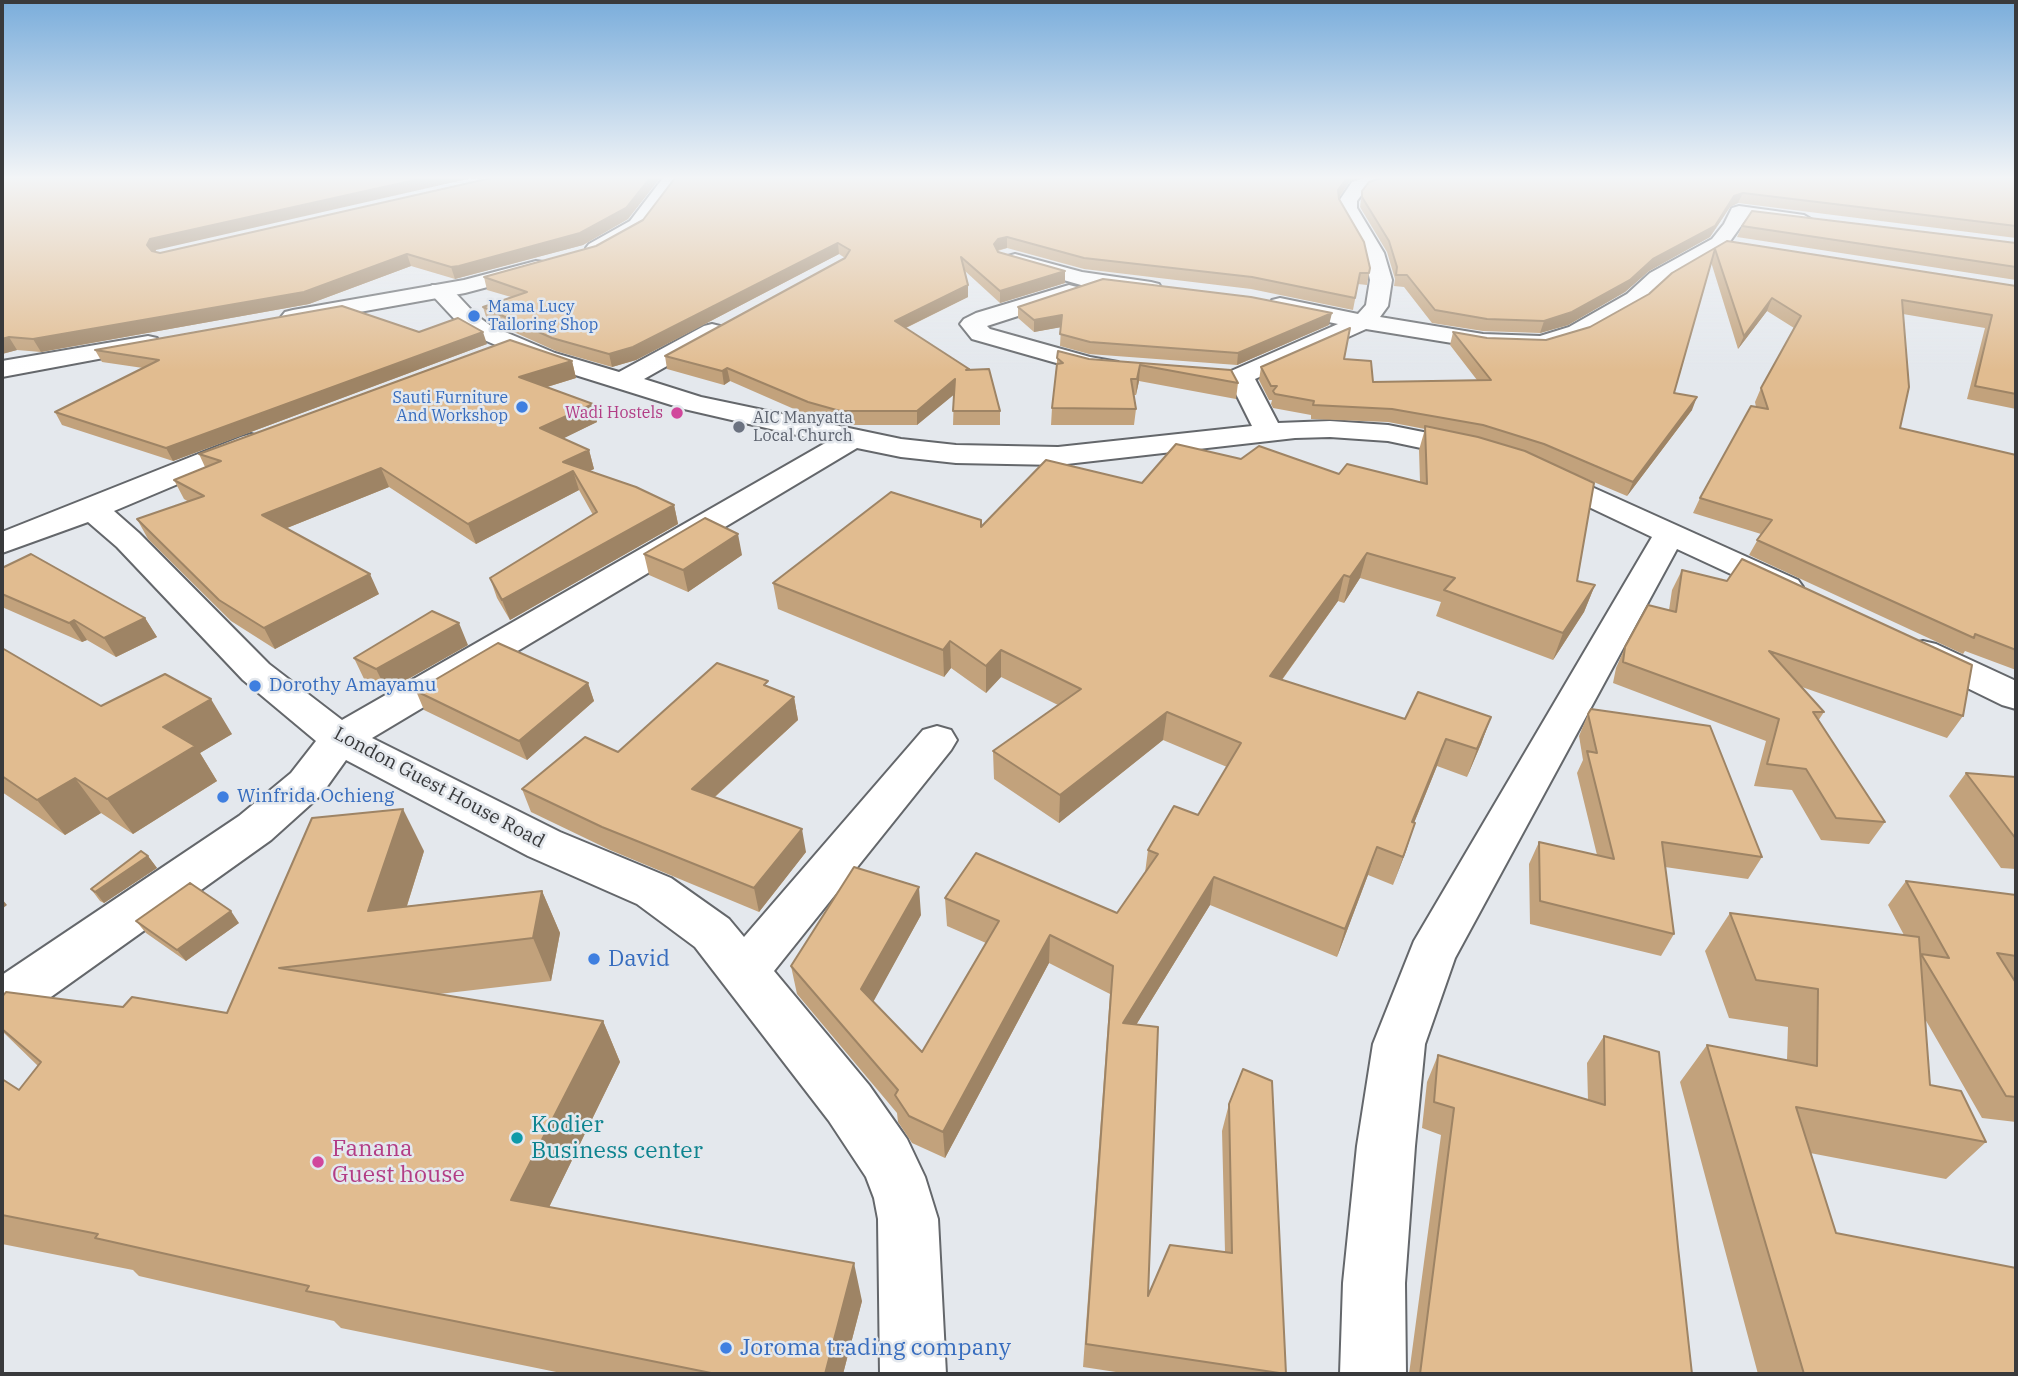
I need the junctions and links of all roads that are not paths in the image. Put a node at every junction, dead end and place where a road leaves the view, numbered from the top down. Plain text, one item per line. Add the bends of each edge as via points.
1 (607, 242) edge
2 (1368, 242) edge
3 (1719, 243) joint
4 (1746, 247) edge
5 (579, 255) edge
6 (1006, 257) edge
7 (554, 262) edge
8 (1103, 281) junction
9 (440, 290) junction
10 (1177, 292) edge
11 (1260, 301) edge
12 (734, 318) edge
13 (266, 322) edge
14 (1363, 322) junction
15 (171, 339) edge
16 (512, 346) junction
17 (474, 360) edge
18 (2, 369) edge
19 (1138, 370) edge
20 (1214, 374) edge
21 (1240, 376) junction
22 (622, 381) junction
23 (282, 432) edge
24 (1269, 433) junction
25 (852, 439) junction
26 (92, 509) junction
27 (1670, 533) junction
28 (2, 543) edge
29 (1807, 597) edge
30 (1894, 638) edge
31 (2016, 696) edge
32 (340, 739) junction
33 (937, 740) dead end
34 (745, 971) junction
35 (2, 1003) edge
36 (913, 1374) edge
37 (1373, 1374) edge

1 - 5 street
2 - 14 street via 1381,280 1380,300
3 - 4 street
3 - 14 street via 1658,278 1599,321 1542,344 1483,341
6 - 8 street
7 - 9 street
8 - 10 street
8 - 19 street via 972,324 981,334 1088,364
9 - 13 street
9 - 16 street via 468,320
11 - 14 street
12 - 22 street
14 - 21 street
15 - 18 street
16 - 17 street
16 - 22 street
20 - 21 street
21 - 24 street
22 - 25 street via 694,403
23 - 26 street
24 - 25 street via 1058,456 956,454
24 - 27 street via 1330,429 1388,433 1510,461
25 - 32 street
26 - 28 street
26 - 32 street, London Guest House Road via 256,672
27 - 29 street
27 - 37 street via 1430,955 1399,1044 1376,1269
30 - 31 street
32 - 34 street, London Guest House Road via 544,844 673,903 712,933
32 - 35 street via 306,784 255,828
33 - 34 street
34 - 36 street, London Guest House Road via 849,1103 887,1159 904,1198

